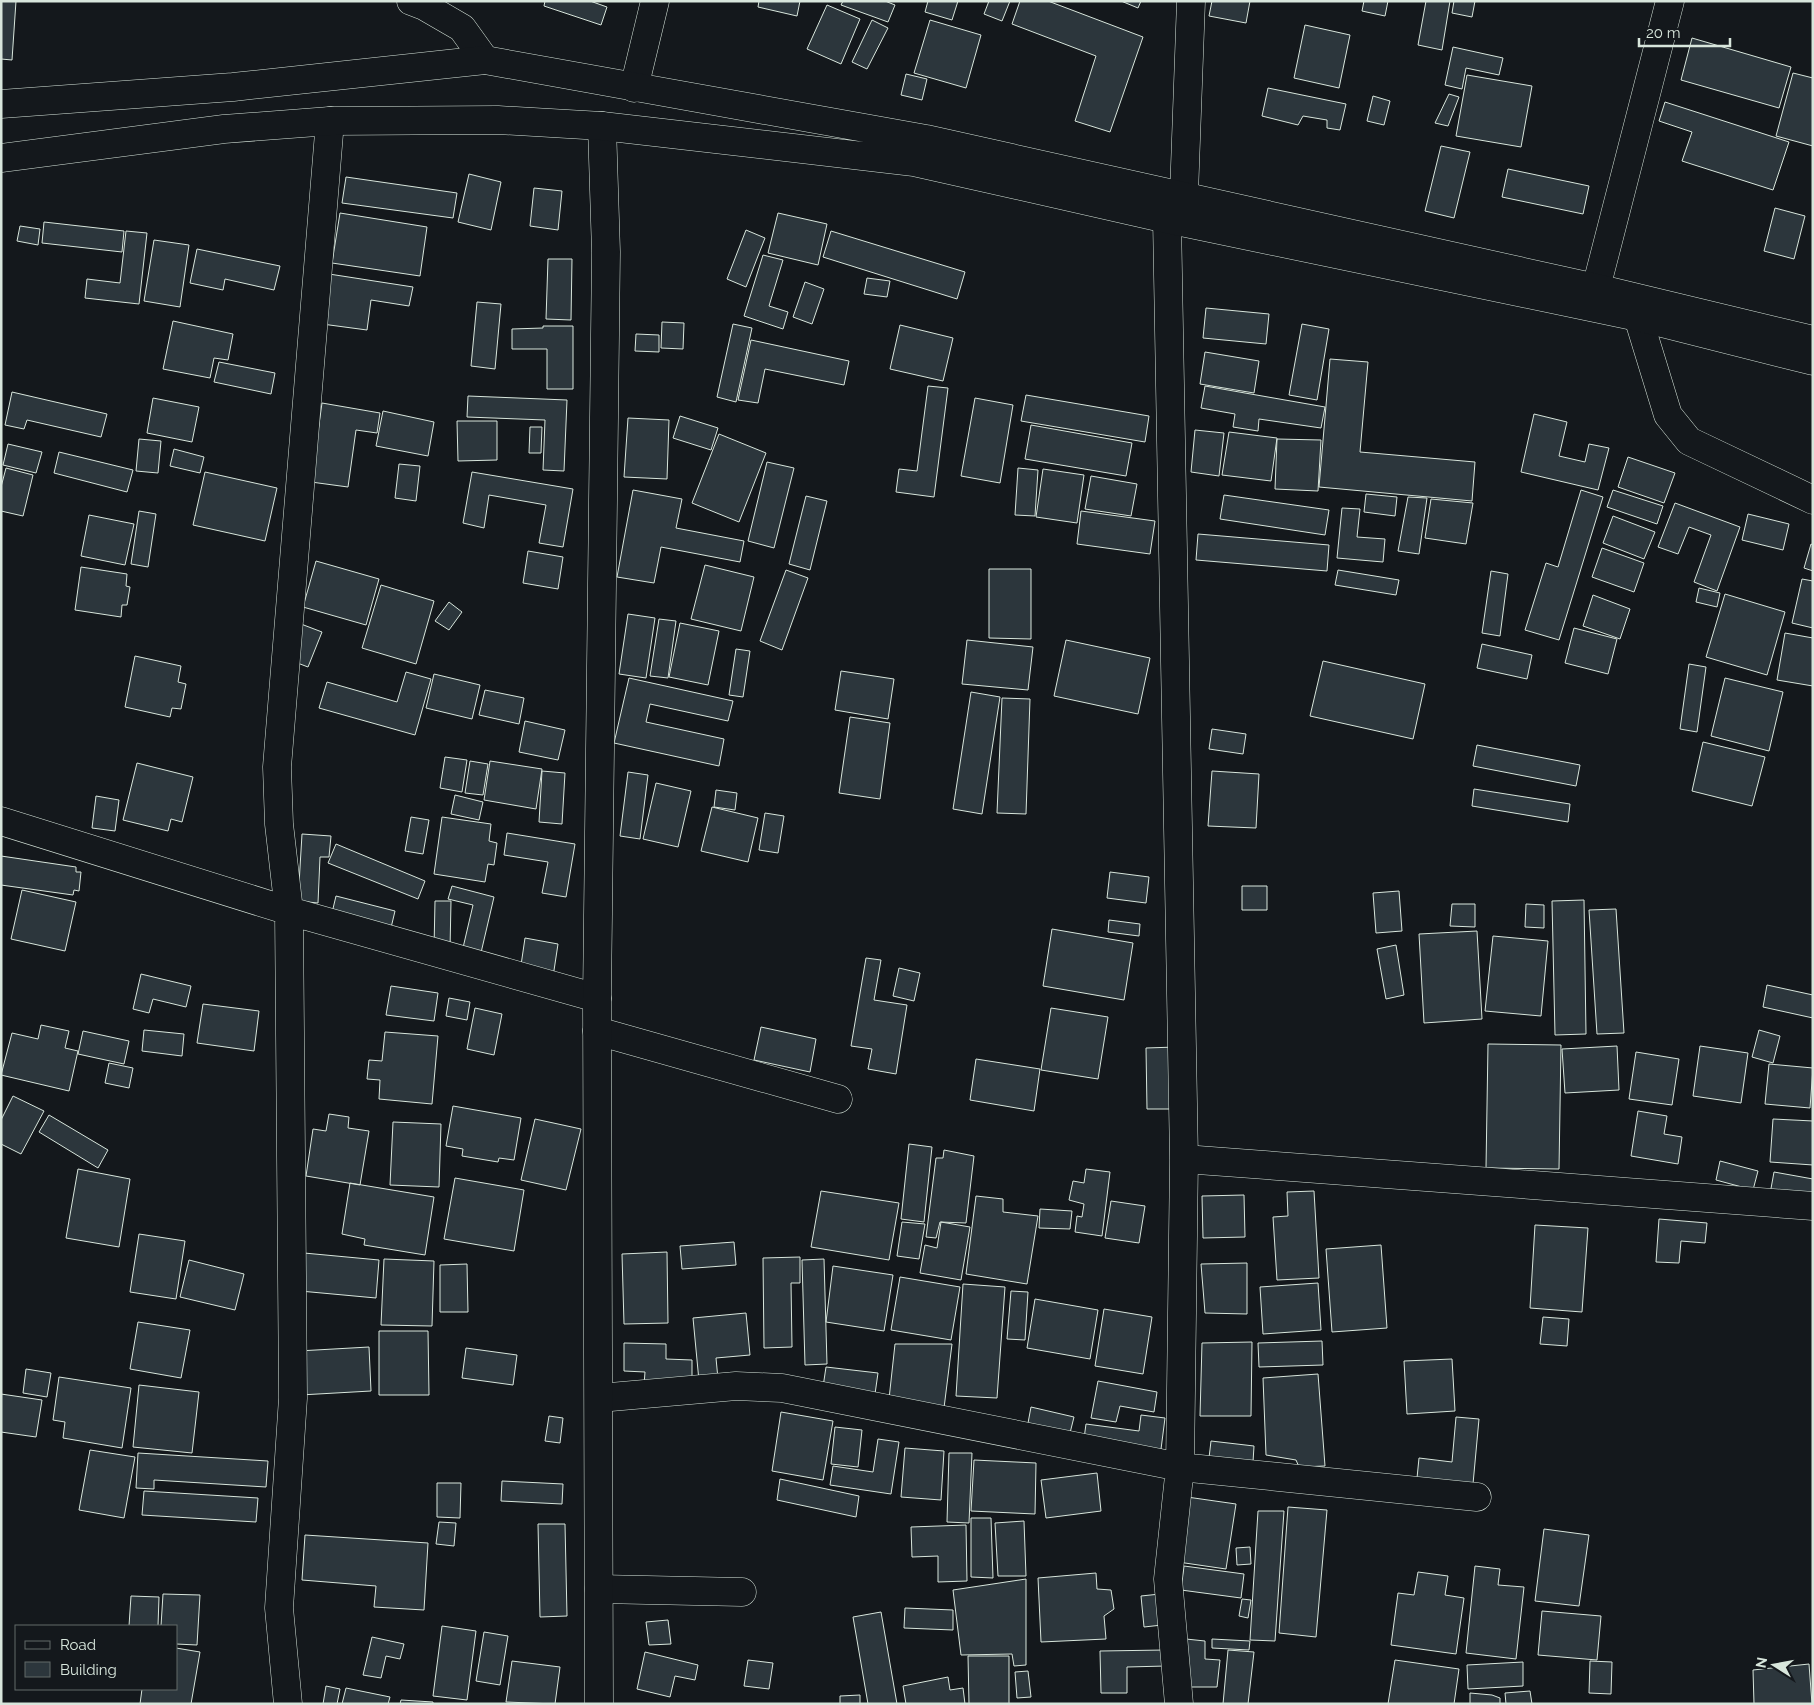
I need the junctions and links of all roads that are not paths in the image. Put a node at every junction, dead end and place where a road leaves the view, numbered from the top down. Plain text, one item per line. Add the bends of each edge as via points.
1 (411, 1) edge
2 (655, 1) edge
3 (1190, 1) edge
4 (1670, 1) edge
5 (485, 60) junction
6 (634, 88) junction
7 (1, 104) edge
8 (330, 121) junction
9 (602, 126) junction
10 (1, 158) edge
11 (1184, 194) junction
12 (1167, 219) junction
13 (1596, 288) junction
14 (1638, 317) junction
15 (1813, 340) edge
16 (1813, 361) edge
17 (1813, 500) edge
18 (1, 821) edge
19 (289, 911) junction
20 (597, 998) junction
21 (597, 1031) junction
22 (838, 1099) dead end
23 (1184, 1159) junction
24 (1813, 1206) edge
25 (599, 1398) junction
26 (1180, 1467) junction
27 (1478, 1496) dead end
28 (599, 1589) junction
29 (742, 1592) dead end
30 (288, 1704) edge
31 (599, 1704) edge
32 (1179, 1704) edge

1 - 5 street via 462,28
2 - 6 street
3 - 11 street
4 - 13 street
5 - 6 street
5 - 7 street via 233,87
6 - 11 street via 926,139
8 - 9 street via 498,120
8 - 10 street via 224,129
8 - 19 street via 277,767 279,824
9 - 12 street via 914,162
9 - 20 street via 606,252
11 - 13 street
12 - 14 street
12 - 23 street
13 - 15 street
14 - 16 street
14 - 17 street via 1668,414 1689,441
18 - 19 street
19 - 20 street
19 - 30 street via 293,1398 279,1608
20 - 21 street
21 - 22 street
21 - 25 street
23 - 24 street
23 - 26 street
25 - 26 street via 736,1386 782,1388
25 - 28 street
26 - 27 street
26 - 32 street via 1168,1579
28 - 29 street
28 - 31 street

